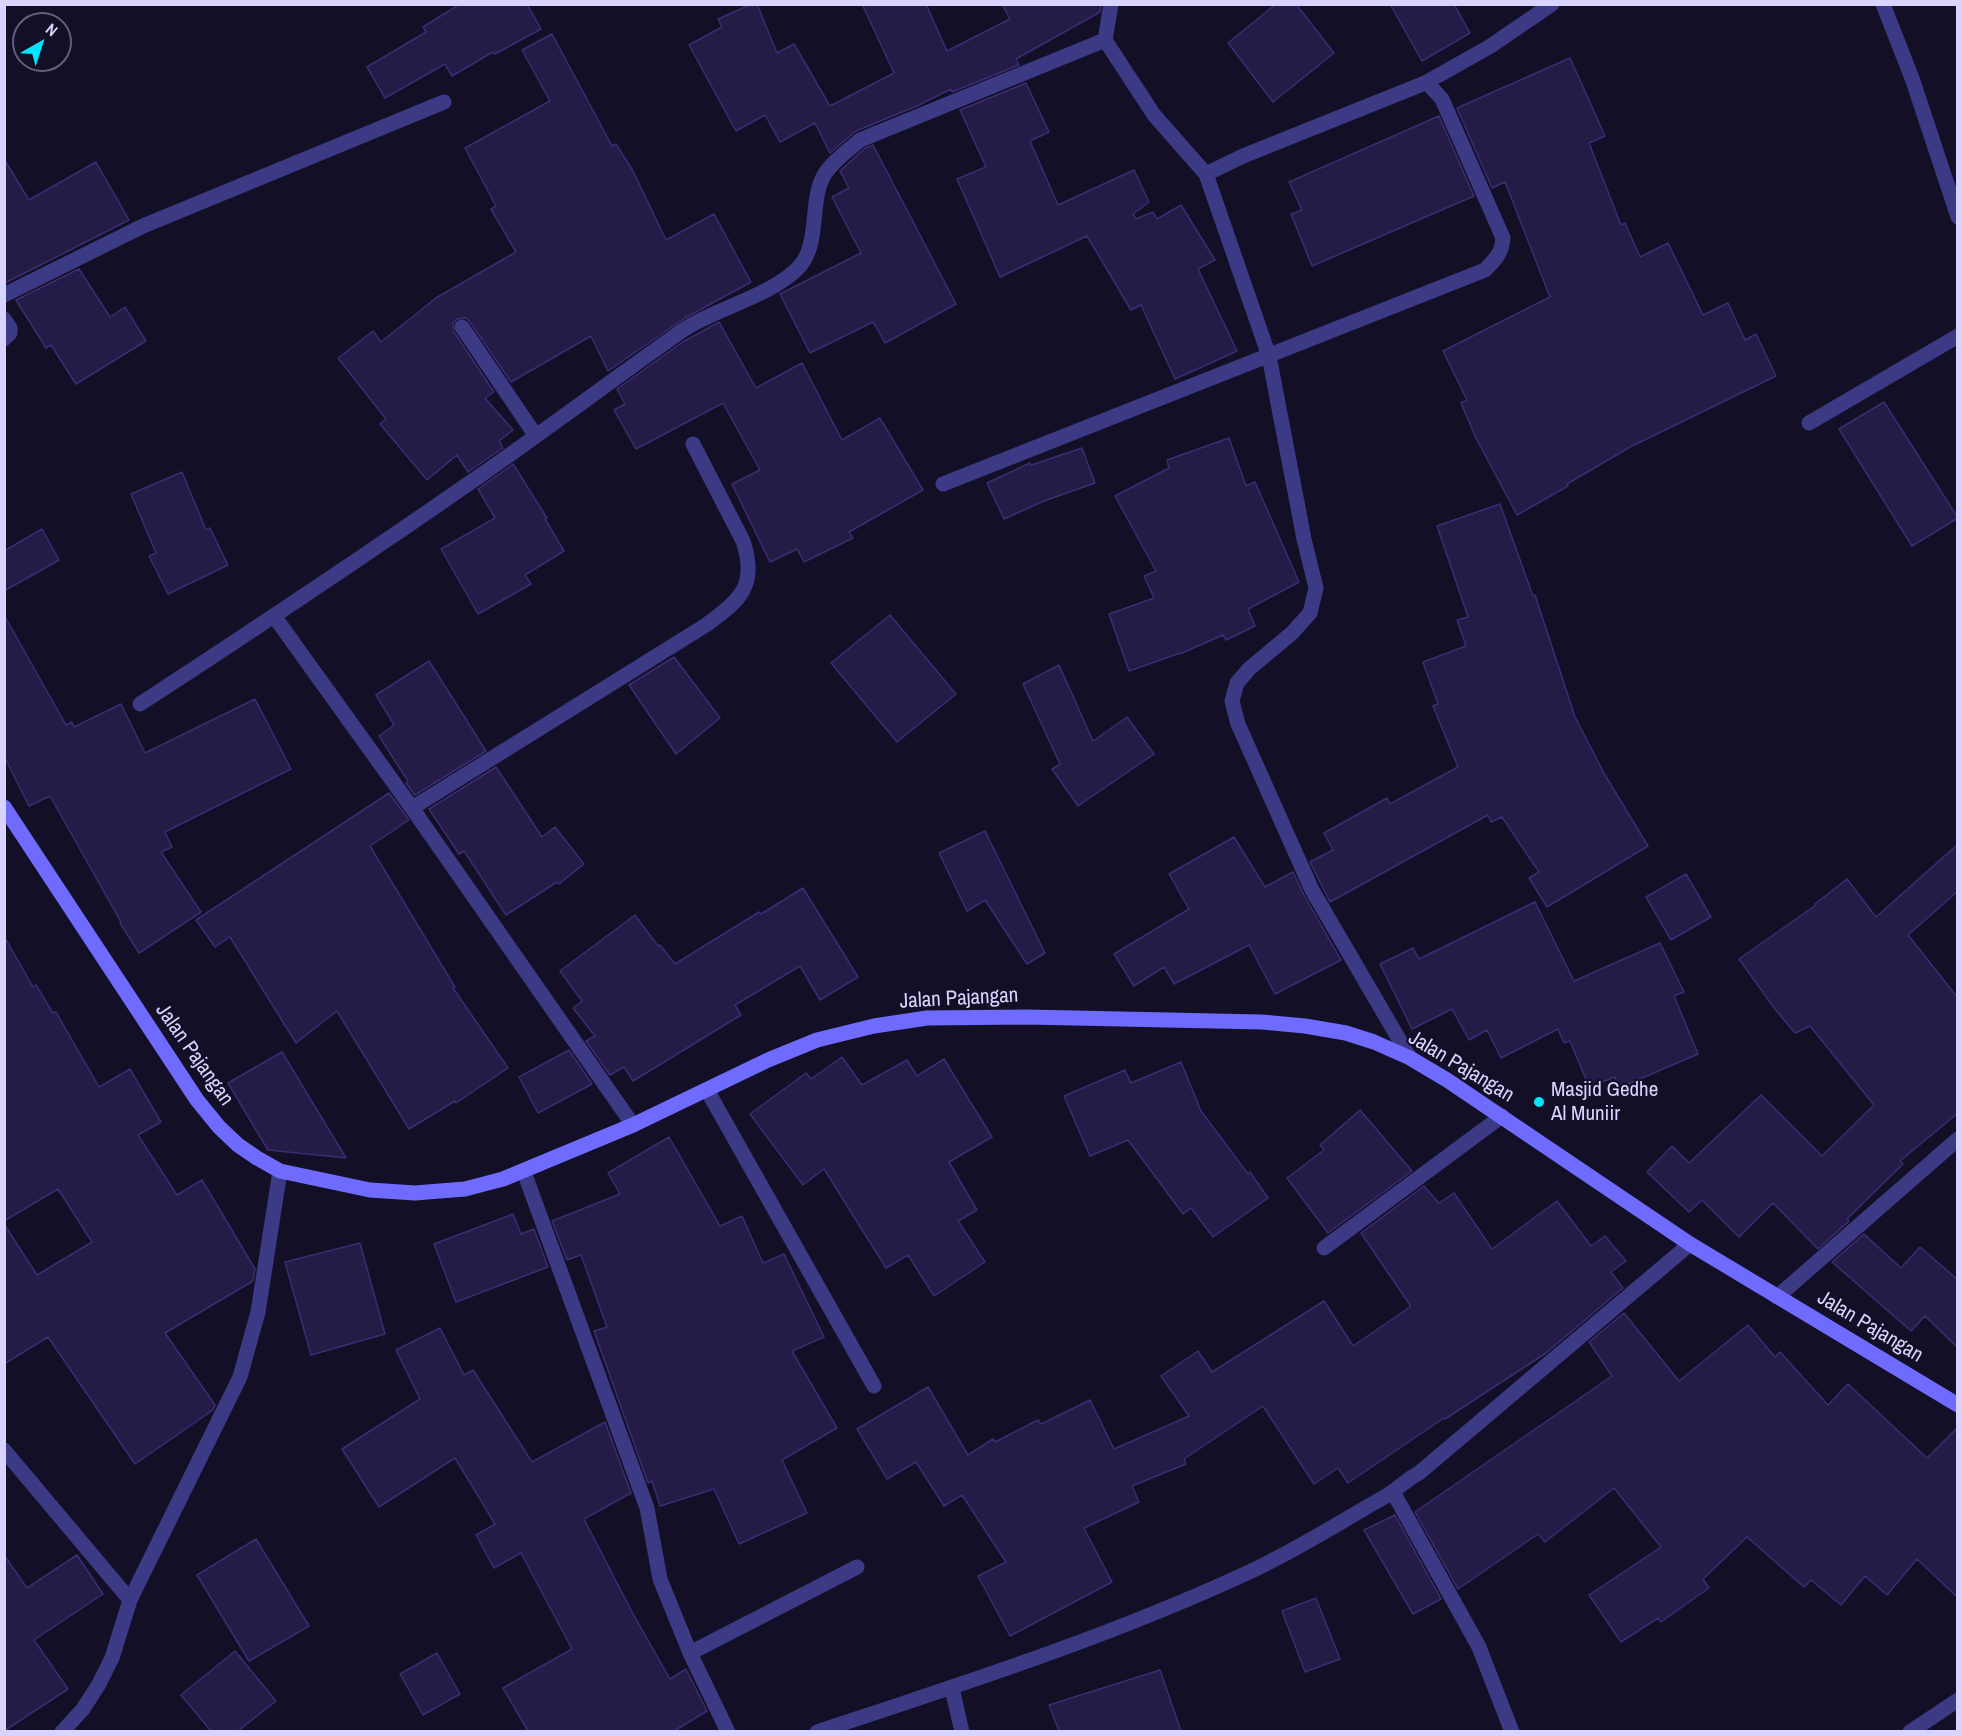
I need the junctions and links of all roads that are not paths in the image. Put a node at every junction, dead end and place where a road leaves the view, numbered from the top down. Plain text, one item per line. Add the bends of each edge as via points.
1 (1111, 4) edge
2 (1552, 4) edge
3 (1883, 4) edge
4 (1105, 40) junction
5 (1425, 83) junction
6 (444, 102) dead end
7 (1206, 174) junction
8 (1958, 217) edge
9 (4, 295) edge
10 (4, 319) edge
11 (462, 327) dead end
12 (1958, 336) edge
13 (4, 339) edge
14 (1269, 356) junction
15 (1809, 423) dead end
16 (536, 436) junction
17 (693, 444) dead end
18 (943, 484) dead end
19 (274, 616) junction
20 (140, 704) dead end
21 (4, 807) edge
22 (412, 808) junction
23 (1410, 1058) junction
24 (707, 1090) junction
25 (1502, 1116) junction
26 (633, 1125) junction
27 (1958, 1139) edge
28 (280, 1171) junction
29 (524, 1172) junction
30 (1690, 1244) junction
31 (1324, 1248) dead end
32 (1777, 1297) junction
33 (874, 1386) dead end
34 (1958, 1405) edge
35 (4, 1450) edge
36 (1393, 1492) junction
37 (857, 1567) dead end
38 (130, 1600) junction
39 (690, 1653) junction
40 (952, 1688) junction
41 (1958, 1700) edge
42 (67, 1730) edge
43 (728, 1731) edge
44 (817, 1731) edge
45 (962, 1731) edge
46 (1512, 1731) edge
47 (1910, 1731) edge

1 - 4 street
2 - 5 street via 1489,47
3 - 8 street
4 - 7 street via 1154,115
4 - 16 street via 860,141 822,178 809,249 798,269 781,282 682,330
5 - 7 street
5 - 14 street via 1442,99 1503,238 1503,249 1485,270
6 - 9 street via 143,225
7 - 14 street
10 - 13 street via 10,333
11 - 16 street
12 - 15 street
14 - 18 street
14 - 23 street via 1316,588 1310,613 1249,669 1237,683 1232,701 1238,724 1312,890
16 - 19 street
17 - 22 street via 747,552 749,573 741,593 706,625
19 - 20 street
19 - 22 street
21 - 28 main road, Jalan Pajangan via 197,1100 219,1128 256,1158
22 - 26 street
23 - 24 main road, Jalan Pajangan via 1346,1033 1262,1022 927,1018 817,1040
23 - 25 main road, Jalan Pajangan
24 - 26 main road, Jalan Pajangan
24 - 33 street
25 - 30 main road, Jalan Pajangan
25 - 31 street
26 - 29 main road, Jalan Pajangan
27 - 32 street
28 - 29 main road, Jalan Pajangan via 370,1190 415,1192 465,1189
28 - 38 street via 258,1312 240,1377
29 - 39 street via 647,1508 660,1579
30 - 32 main road, Jalan Pajangan
30 - 36 street via 1462,1439
32 - 34 main road, Jalan Pajangan
35 - 38 street
36 - 40 street via 1250,1572 1172,1607
36 - 46 street via 1479,1647
37 - 39 street
38 - 42 street via 112,1658
39 - 43 street
40 - 44 street
40 - 45 street
41 - 47 street

